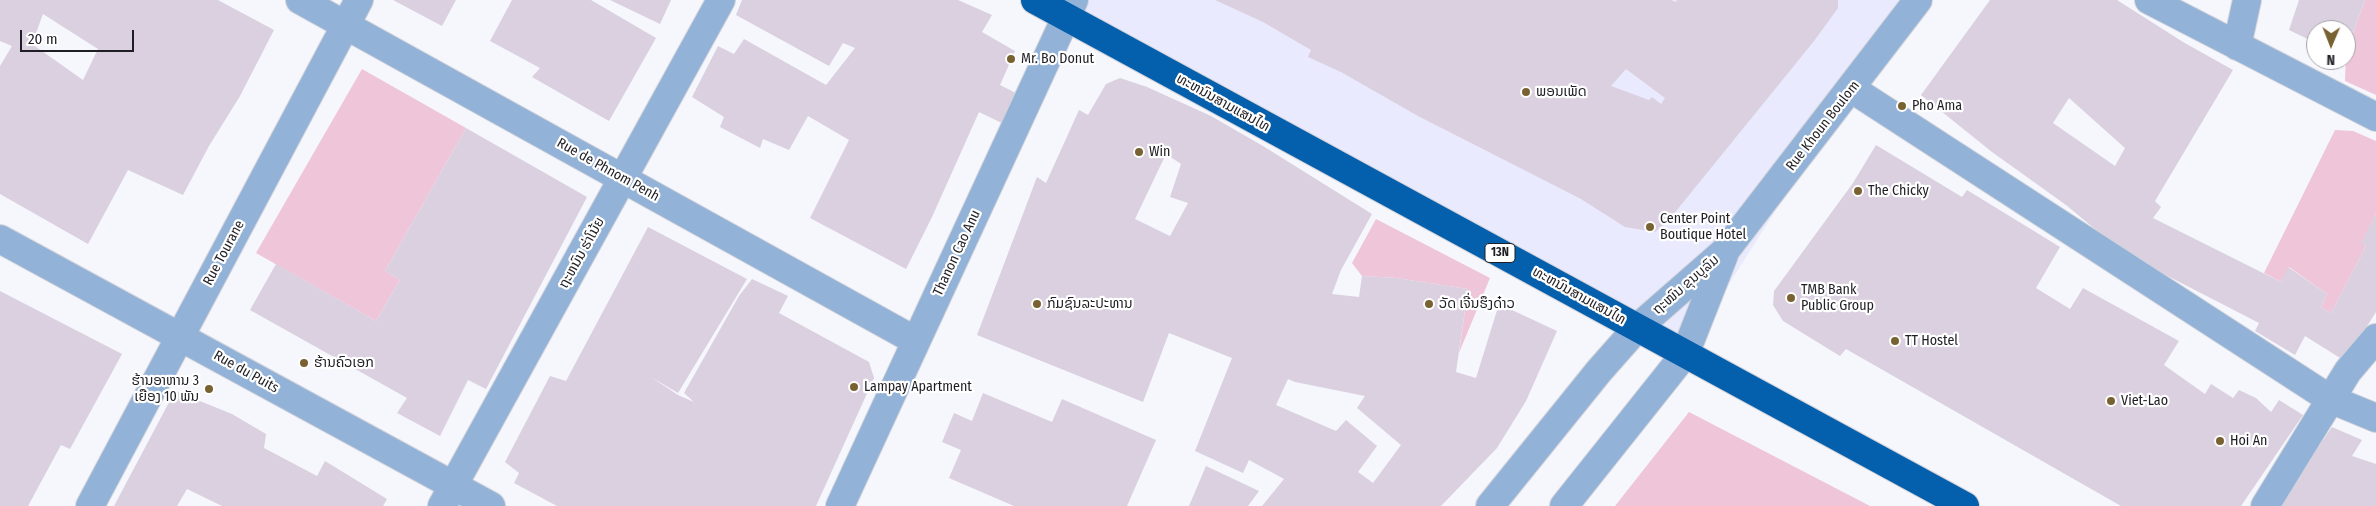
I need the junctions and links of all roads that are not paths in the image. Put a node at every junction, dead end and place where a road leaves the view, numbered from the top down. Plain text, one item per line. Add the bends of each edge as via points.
1 (300, 0) edge
2 (359, 0) edge
3 (721, 0) edge
4 (1034, 0) edge
5 (1918, 0) edge
6 (2149, 0) edge
7 (2247, 0) edge
8 (1070, 9) edge
9 (346, 25) junction
10 (2237, 46) junction
11 (1852, 89) junction
12 (2376, 118) edge
13 (623, 178) junction
14 (0, 239) edge
15 (1725, 251) junction
16 (1637, 328) junction
17 (180, 337) junction
18 (2376, 338) edge
19 (916, 341) junction
20 (1685, 354) junction
21 (2330, 399) junction
22 (2376, 418) edge
23 (448, 496) edge
24 (90, 506) edge
25 (491, 506) edge
26 (840, 506) edge
27 (1490, 506) edge
28 (1564, 506) edge
29 (1965, 506) edge
30 (2265, 506) edge

1 - 9 street, Rue de Phnom Penh
2 - 9 street, Rue Tourane
3 - 13 street, ຖະຫນົນ ຮ່າໂນ້ຍ
4 - 8 highway, ທະຫນົນສາມແສນໄທ / 13N
5 - 11 street, Rue Khoun Boulom
6 - 10 street
7 - 10 street
8 - 16 highway, ທະຫນົນສາມແສນໄທ / 13N
8 - 19 street, Thanon Cao Anu
9 - 13 street, Rue de Phnom Penh
9 - 17 street, Rue Tourane
10 - 12 street
11 - 15 street, Rue Khoun Boulom
11 - 21 street
13 - 19 street, Rue de Phnom Penh
13 - 23 street, ຖະຫນົນ ຮ່າໂນ້ຍ
14 - 17 street, Rue du Puits
15 - 16 street, ຖະໜົນ ຂຸນບູລົມ
15 - 20 street, ຖະໜົນ ຂຸນບູລົມ
16 - 20 highway, ທະຫນົນສາມແສນໄທ / 13N
16 - 27 street, ຖະໜົນ ຂຸນບູລົມ
17 - 23 street, Rue du Puits
17 - 24 street, Rue Tourane
18 - 21 street
19 - 26 street, Thanon Cao Anu
20 - 28 street, ຖະໜົນ ຂຸນບູລົມ
20 - 29 highway, ທະຫນົນສາມແສນໄທ / 13N
21 - 22 street
21 - 30 street
23 - 25 street, Rue du Puits

